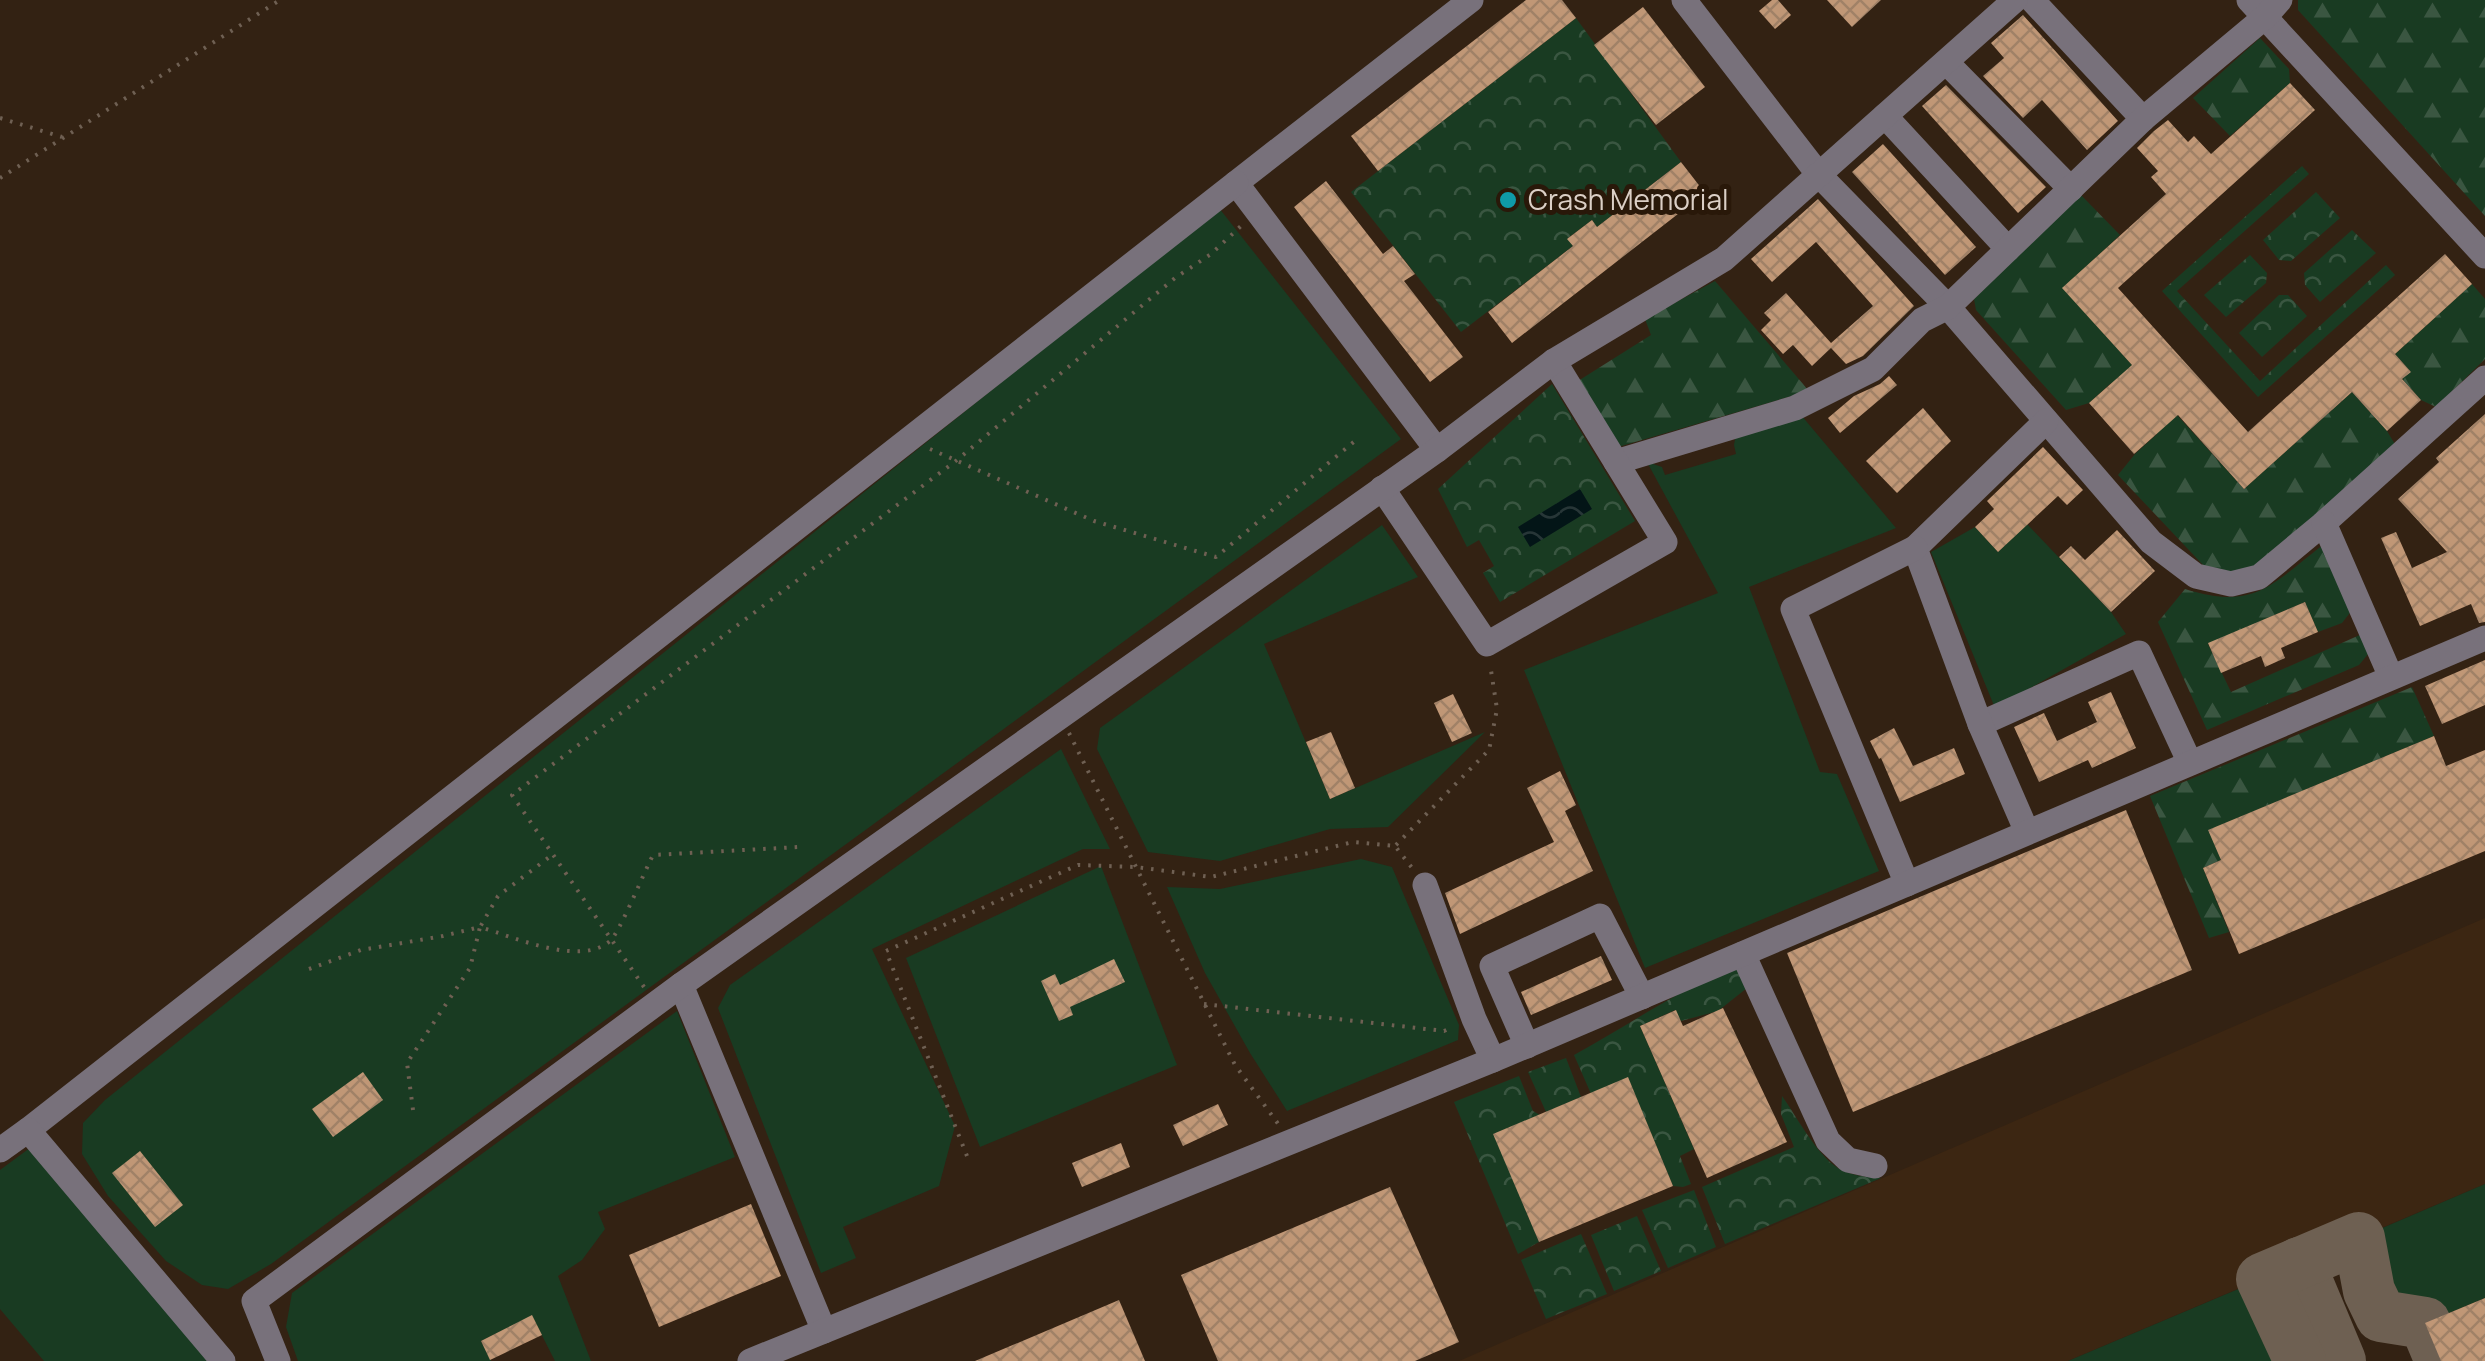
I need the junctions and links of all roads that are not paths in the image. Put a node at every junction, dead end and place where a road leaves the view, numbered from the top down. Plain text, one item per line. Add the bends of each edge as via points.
1 (1471, 0) edge
2 (1684, 0) edge
3 (2015, 0) edge
4 (2032, 0) edge
5 (2265, 5) edge
6 (1946, 62) junction
7 (1885, 116) junction
8 (2143, 120) junction
9 (1818, 175) junction
10 (1236, 183) junction
11 (2070, 189) junction
12 (2008, 249) junction
13 (2485, 256) edge
14 (1948, 307) junction
15 (1554, 361) junction
16 (2485, 378) edge
17 (2046, 421) junction
18 (1436, 450) junction
19 (1616, 462) junction
20 (1382, 488) junction
21 (2324, 523) junction
22 (1915, 548) junction
23 (2485, 638) edge
24 (2391, 677) junction
25 (1980, 724) junction
26 (2190, 762) junction
27 (2027, 832) junction
28 (1907, 884) junction
29 (1424, 885) road end
30 (1743, 954) junction
31 (681, 984) junction
32 (1642, 996) junction
33 (1527, 1046) junction
34 (1493, 1060) junction
35 (28, 1130) junction
36 (0, 1150) edge
37 (1876, 1166) dead end
38 (824, 1331) junction
39 (223, 1361) edge
40 (278, 1361) edge
41 (750, 1361) edge

1 - 10 lane
2 - 9 lane
3 - 6 lane
4 - 8 lane
5 - 8 lane
5 - 13 lane
6 - 7 lane
6 - 11 lane
7 - 9 lane
7 - 12 lane
8 - 11 lane
9 - 14 lane
9 - 15 lane via 1724,259
10 - 18 lane
10 - 35 lane
11 - 12 lane
12 - 14 lane
14 - 17 lane
14 - 19 lane via 1922,320 1874,369 1795,408
15 - 18 lane
15 - 19 lane
16 - 21 lane
17 - 21 lane via 2151,542 2196,576 2231,584 2260,577
17 - 22 lane
18 - 20 lane
19 - 20 lane via 1665,542 1487,644
20 - 31 lane
21 - 24 lane
22 - 25 lane
22 - 28 lane via 1792,609
23 - 24 lane
24 - 26 lane
25 - 26 lane via 2139,653
25 - 27 lane
26 - 27 lane
27 - 28 lane
28 - 30 lane
29 - 34 lane
30 - 32 lane
30 - 37 lane via 1828,1141 1848,1160
31 - 38 lane
31 - 40 lane via 254,1301
32 - 33 lane
32 - 33 lane via 1600,916 1492,966
33 - 34 lane
34 - 38 lane
35 - 36 lane
35 - 39 lane
38 - 41 lane

